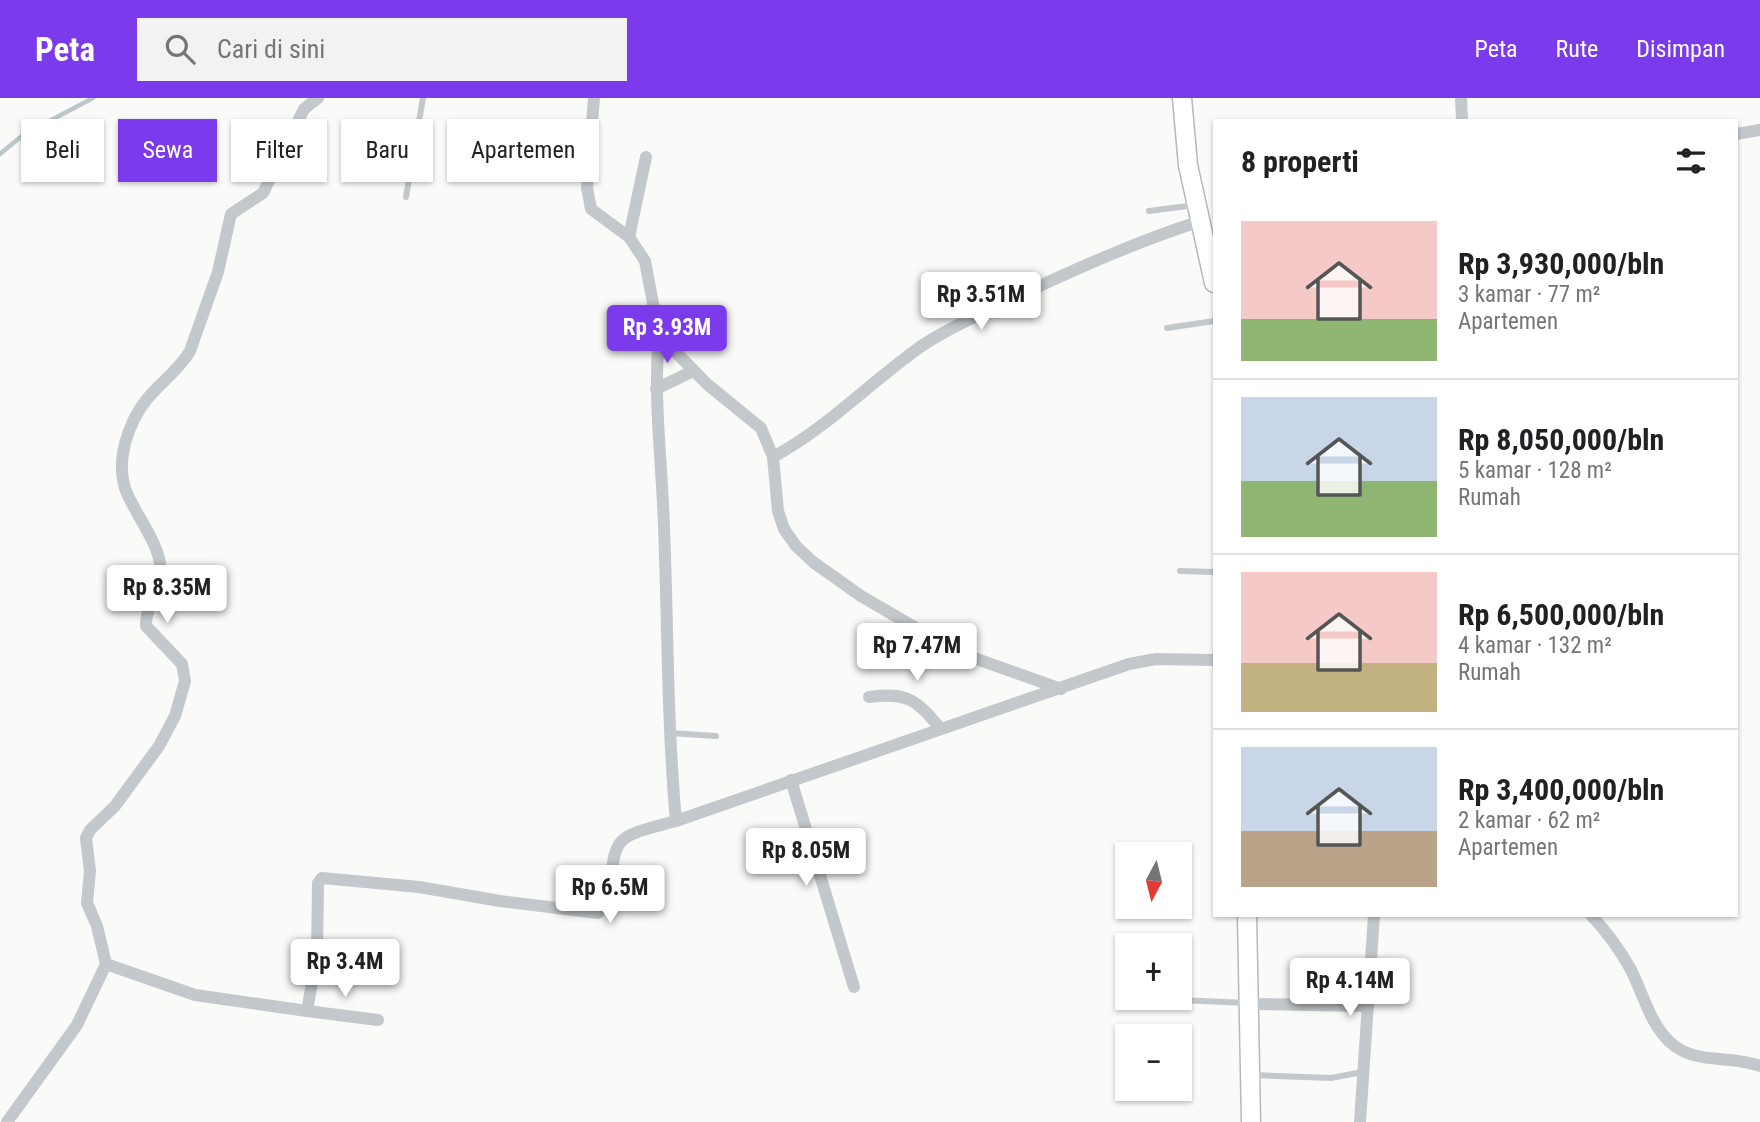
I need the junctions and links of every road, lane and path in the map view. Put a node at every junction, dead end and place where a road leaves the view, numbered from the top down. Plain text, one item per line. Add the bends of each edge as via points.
1 (318, 98) edge
2 (423, 98) edge
3 (594, 98) edge
4 (1182, 98) edge
5 (1461, 98) edge
6 (1462, 119) edge
7 (1760, 130) edge
8 (1738, 134) edge
9 (646, 157) dead end
10 (406, 197) dead end
11 (1149, 211) dead end
12 (1199, 213) junction
13 (628, 237) junction
14 (1213, 278) edge
15 (1213, 321) edge
16 (1167, 328) dead end
17 (659, 335) junction
18 (693, 371) junction
19 (656, 389) junction
20 (773, 457) junction
21 (1180, 571) dead end
22 (1213, 572) edge
23 (1213, 660) edge
24 (1061, 689) junction
25 (869, 697) dead end
26 (941, 729) junction
27 (668, 733) junction
28 (716, 736) dead end
29 (791, 780) junction
30 (676, 821) junction
31 (1247, 917) edge
32 (1374, 917) edge
33 (1593, 917) edge
34 (106, 964) junction
35 (854, 987) dead end
36 (1192, 1001) edge
37 (1250, 1003) junction
38 (1368, 1006) junction
39 (307, 1011) junction
40 (378, 1020) dead end
41 (1760, 1066) edge
42 (1363, 1072) junction
43 (1251, 1075) junction
44 (7, 1122) edge
45 (1251, 1122) edge
46 (1360, 1122) edge

1 - 34 street via 304,109 263,193 231,214 218,272 190,351 135,416 125,442 125,488 162,574 146,626 186,672 175,716 159,746 86,838 87,904
2 - 10 lane
3 - 13 street via 588,202
4 - 12 street via 1188,165
5 - 6 street
7 - 8 street
9 - 13 street
11 - 12 lane
12 - 14 street
12 - 20 street via 954,327 873,383 826,425
13 - 17 street via 650,275
15 - 16 lane
17 - 18 street
17 - 19 street
18 - 19 street
18 - 20 street via 761,428
19 - 27 street
20 - 24 street via 775,496 784,529 813,562 860,596 957,652
21 - 22 lane
23 - 24 street via 1143,660
24 - 26 street
25 - 26 street via 908,697
26 - 29 street
27 - 28 lane
27 - 30 street
29 - 30 street
29 - 35 street
30 - 39 street via 621,839 608,902 598,913 322,878 318,883 317,954
31 - 37 street
32 - 38 street
33 - 41 street via 1628,964 1654,1021 1677,1048
34 - 39 street via 195,995
34 - 44 street via 76,1025
36 - 37 lane
37 - 38 street
37 - 43 street
38 - 42 street
39 - 40 street
42 - 43 lane via 1331,1078
42 - 46 street
43 - 45 street

